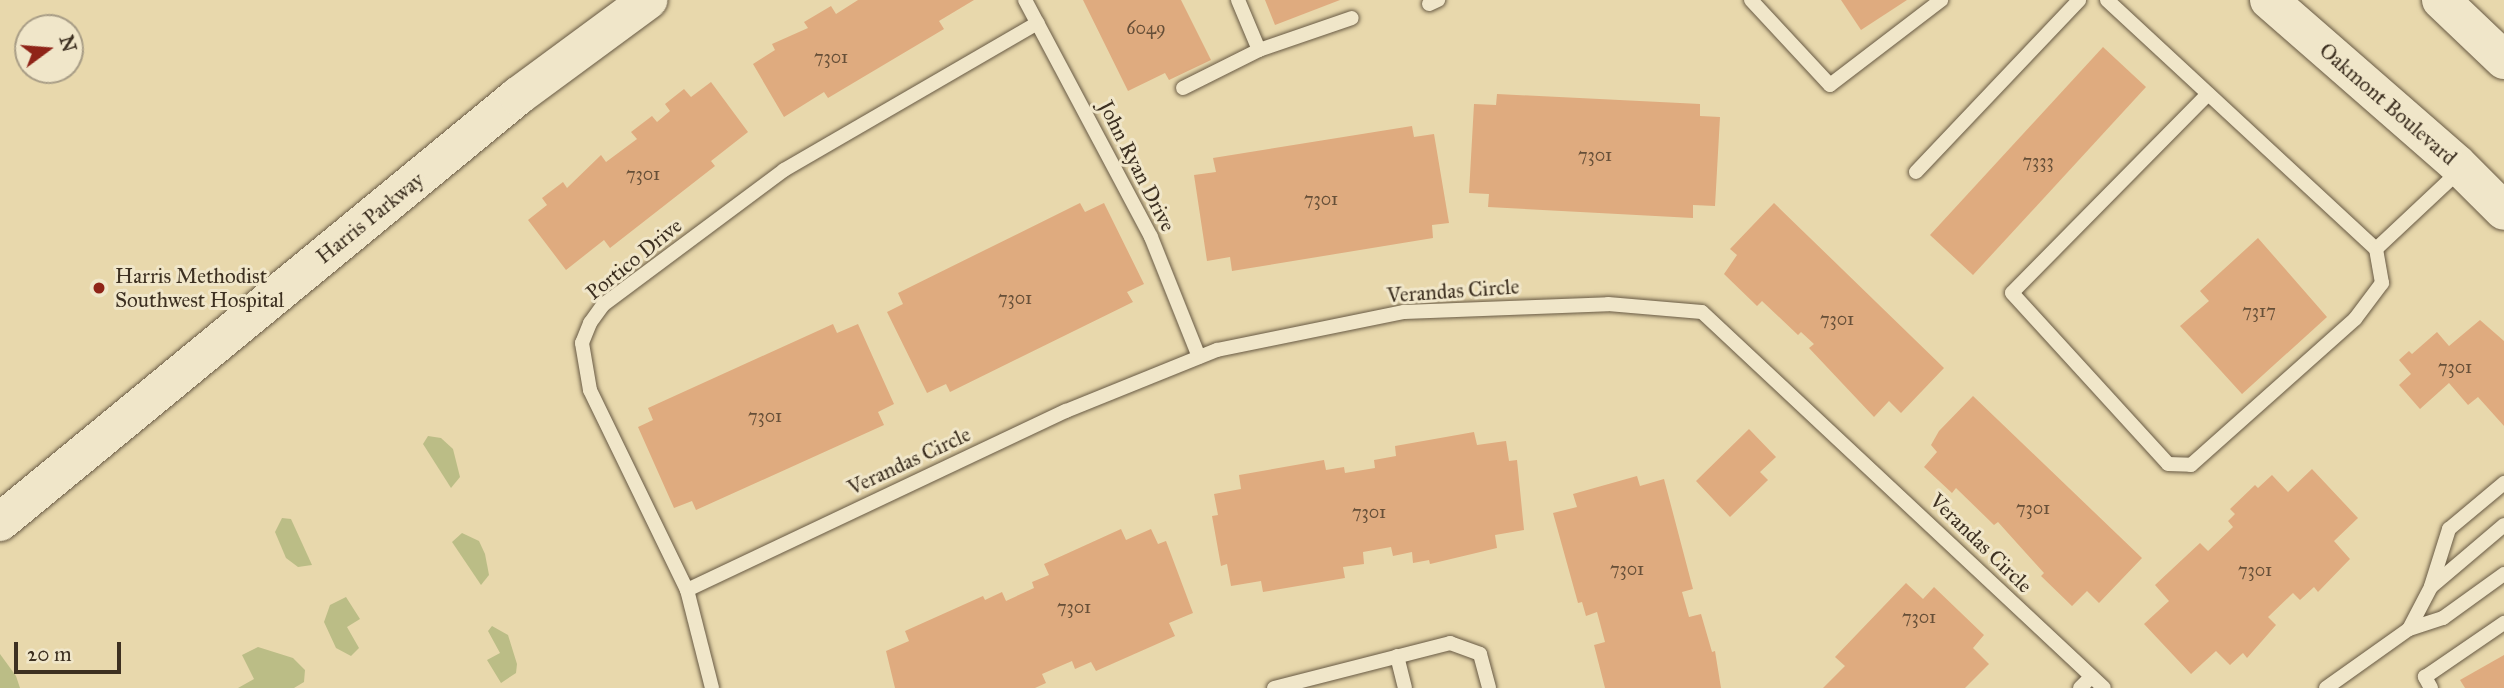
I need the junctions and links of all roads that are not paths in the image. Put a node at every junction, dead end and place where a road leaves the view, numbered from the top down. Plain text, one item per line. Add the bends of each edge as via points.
1 (648, 0) edge
2 (1025, 0) edge
3 (1238, 0) edge
4 (1751, 0) edge
5 (1941, 0) edge
6 (2080, 0) edge
7 (2107, 0) edge
8 (2269, 0) edge
9 (2443, 4) edge
10 (1352, 18) dead end
11 (1038, 23) junction
12 (1259, 50) junction
13 (2504, 60) edge
14 (1182, 88) dead end
15 (2208, 94) junction
16 (2462, 169) junction
17 (1916, 172) dead end
18 (2504, 211) edge
19 (2376, 249) junction
20 (1199, 358) junction
21 (2504, 483) edge
22 (0, 522) edge
23 (2504, 525) edge
24 (2504, 573) edge
25 (2431, 587) junction
26 (687, 590) junction
27 (2504, 624) edge
28 (2409, 629) junction
29 (1397, 656) junction
30 (2091, 677) junction
31 (712, 688) edge
32 (1274, 688) edge
33 (1405, 688) edge
34 (1489, 688) edge
35 (2080, 688) edge
36 (2104, 688) edge
37 (2326, 688) edge
38 (2431, 688) edge

1 - 22 street, Harris Parkway via 518,96
2 - 11 lane, John Ryan Drive
3 - 12 lane
4 - 5 lane via 1830,85
6 - 17 lane
7 - 15 lane
8 - 16 street, Oakmont Boulevard
9 - 13 street
10 - 12 lane
11 - 20 lane, John Ryan Drive via 1151,237
11 - 26 lane, Portico Drive via 784,170 603,305 590,323 582,343 590,390
12 - 14 lane
15 - 19 lane
15 - 19 lane via 2012,293 2168,464 2191,465 2355,318 2382,283
16 - 18 street, Oakmont Boulevard
16 - 19 lane
20 - 26 lane, Verandas Circle via 1066,411
20 - 30 lane, Verandas Circle via 1404,312 1608,304 1702,313
21 - 25 lane via 2449,529
23 - 25 lane
24 - 28 lane via 2443,618
25 - 28 lane
26 - 31 lane, Portico Drive
27 - 38 lane via 2424,677
28 - 37 lane
29 - 32 lane
29 - 33 lane
29 - 34 lane via 1450,643 1480,654
30 - 35 lane
30 - 36 lane, Verandas Circle

